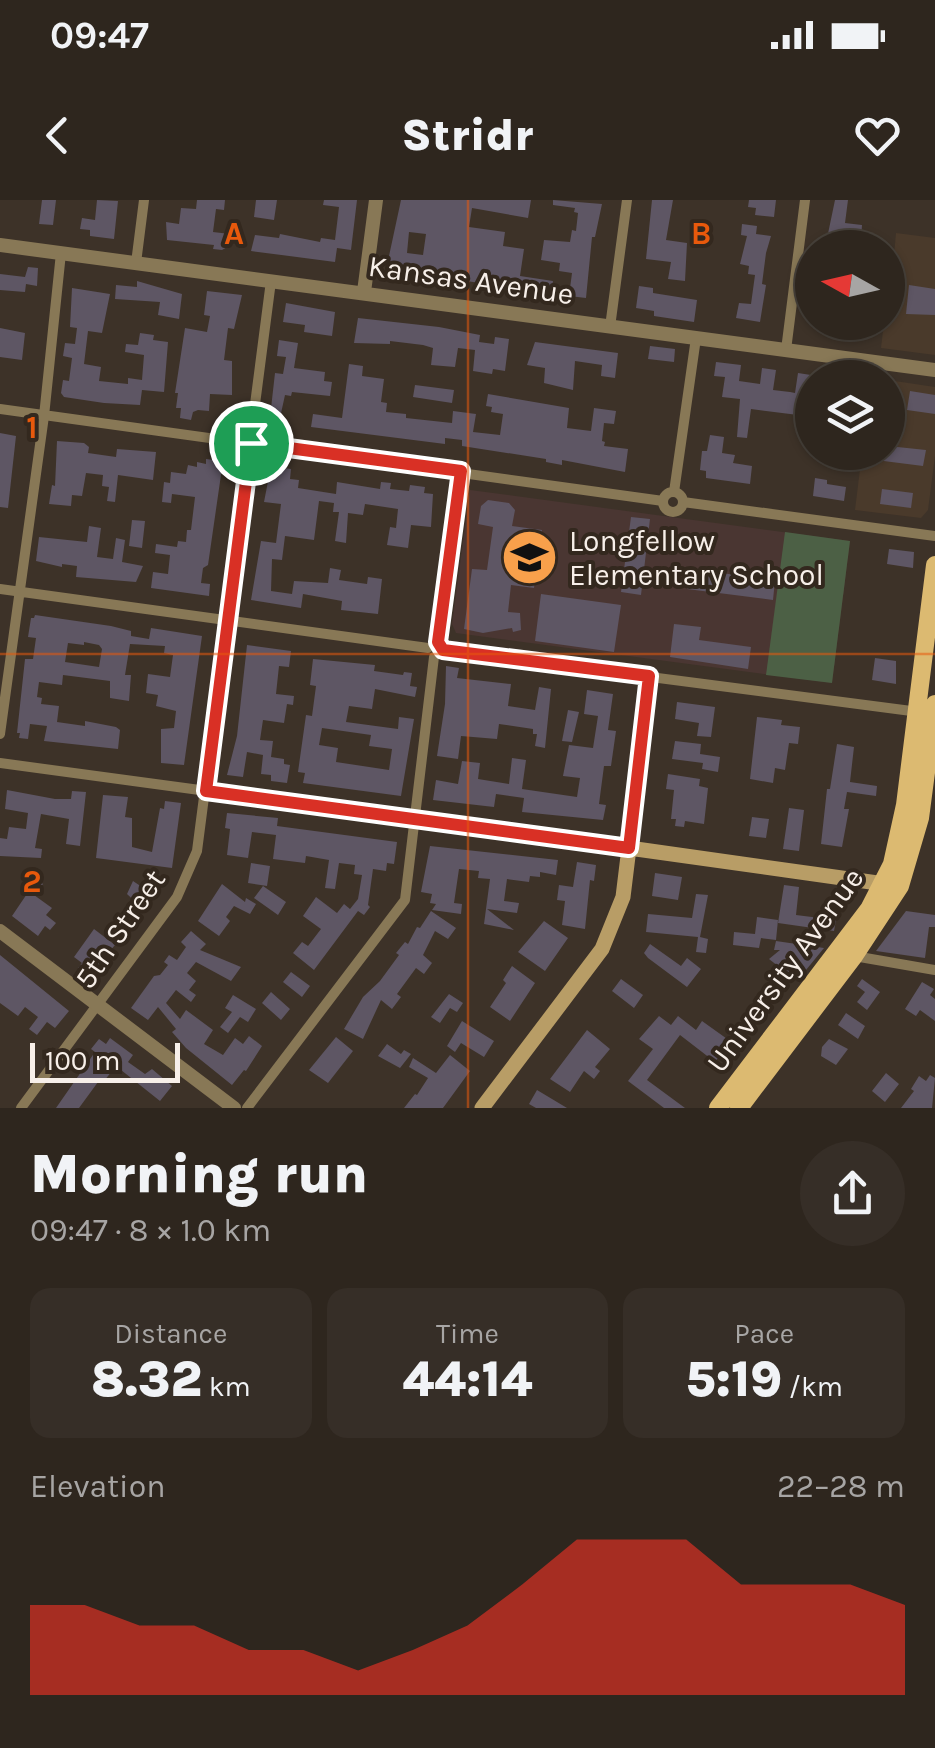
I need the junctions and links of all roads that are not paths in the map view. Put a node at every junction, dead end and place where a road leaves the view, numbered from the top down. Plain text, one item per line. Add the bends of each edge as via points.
1 (144, 200) edge
2 (376, 200) edge
3 (627, 200) edge
4 (805, 200) edge
5 (0, 245) edge
6 (61, 253) junction
7 (136, 264) junction
8 (271, 281) junction
9 (364, 292) junction
10 (610, 327) junction
11 (696, 338) junction
12 (786, 350) junction
13 (935, 370) edge
14 (0, 410) edge
15 (44, 416) junction
16 (251, 443) junction
17 (461, 471) junction
18 (674, 492) junction
19 (663, 500) junction
20 (683, 502) junction
21 (935, 536) edge
22 (935, 565) edge
23 (0, 589) edge
24 (18, 592) junction
25 (226, 620) junction
26 (436, 649) junction
27 (649, 676) junction
28 (935, 704) edge
29 (928, 713) edge
30 (0, 734) edge
31 (0, 763) edge
32 (206, 791) junction
33 (414, 820) junction
34 (629, 848) junction
35 (892, 884) junction
36 (0, 930) edge
37 (847, 952) junction
38 (935, 970) edge
39 (98, 1006) junction
40 (727, 1107) edge
41 (22, 1108) edge
42 (234, 1108) edge
43 (247, 1108) edge
44 (482, 1108) edge

1 - 7 street
2 - 9 street
3 - 10 street
4 - 12 street
5 - 6 street, Kansas Avenue
6 - 7 street, Kansas Avenue
6 - 15 street
7 - 8 street, Kansas Avenue
8 - 9 street, Kansas Avenue
8 - 16 street, 5th Street
9 - 10 street, Kansas Avenue
10 - 11 street, Kansas Avenue
11 - 12 street, Kansas Avenue
11 - 18 street
12 - 13 street, Kansas Avenue
14 - 15 street
15 - 16 street
15 - 24 street
16 - 17 street
16 - 25 street, 5th Street
17 - 19 street
17 - 26 street
18 - 19 street
18 - 20 street
19 - 20 street via 672,512
20 - 21 street
22 - 29 main road, University Avenue
23 - 24 street
24 - 25 street
24 - 30 street
25 - 26 street
25 - 32 street, 5th Street
26 - 27 street
26 - 33 street
27 - 29 street
27 - 34 street
28 - 29 main road, University Avenue
29 - 35 main road, University Avenue via 920,818
31 - 32 street
32 - 33 street
32 - 39 street, 5th Street via 197,851 177,897
33 - 34 street
33 - 43 street via 404,900
34 - 35 main road
34 - 44 main road via 623,897 602,949
35 - 37 main road, University Avenue
36 - 39 street
37 - 38 street
37 - 40 main road, University Avenue
39 - 41 street, 5th Street
39 - 42 street

